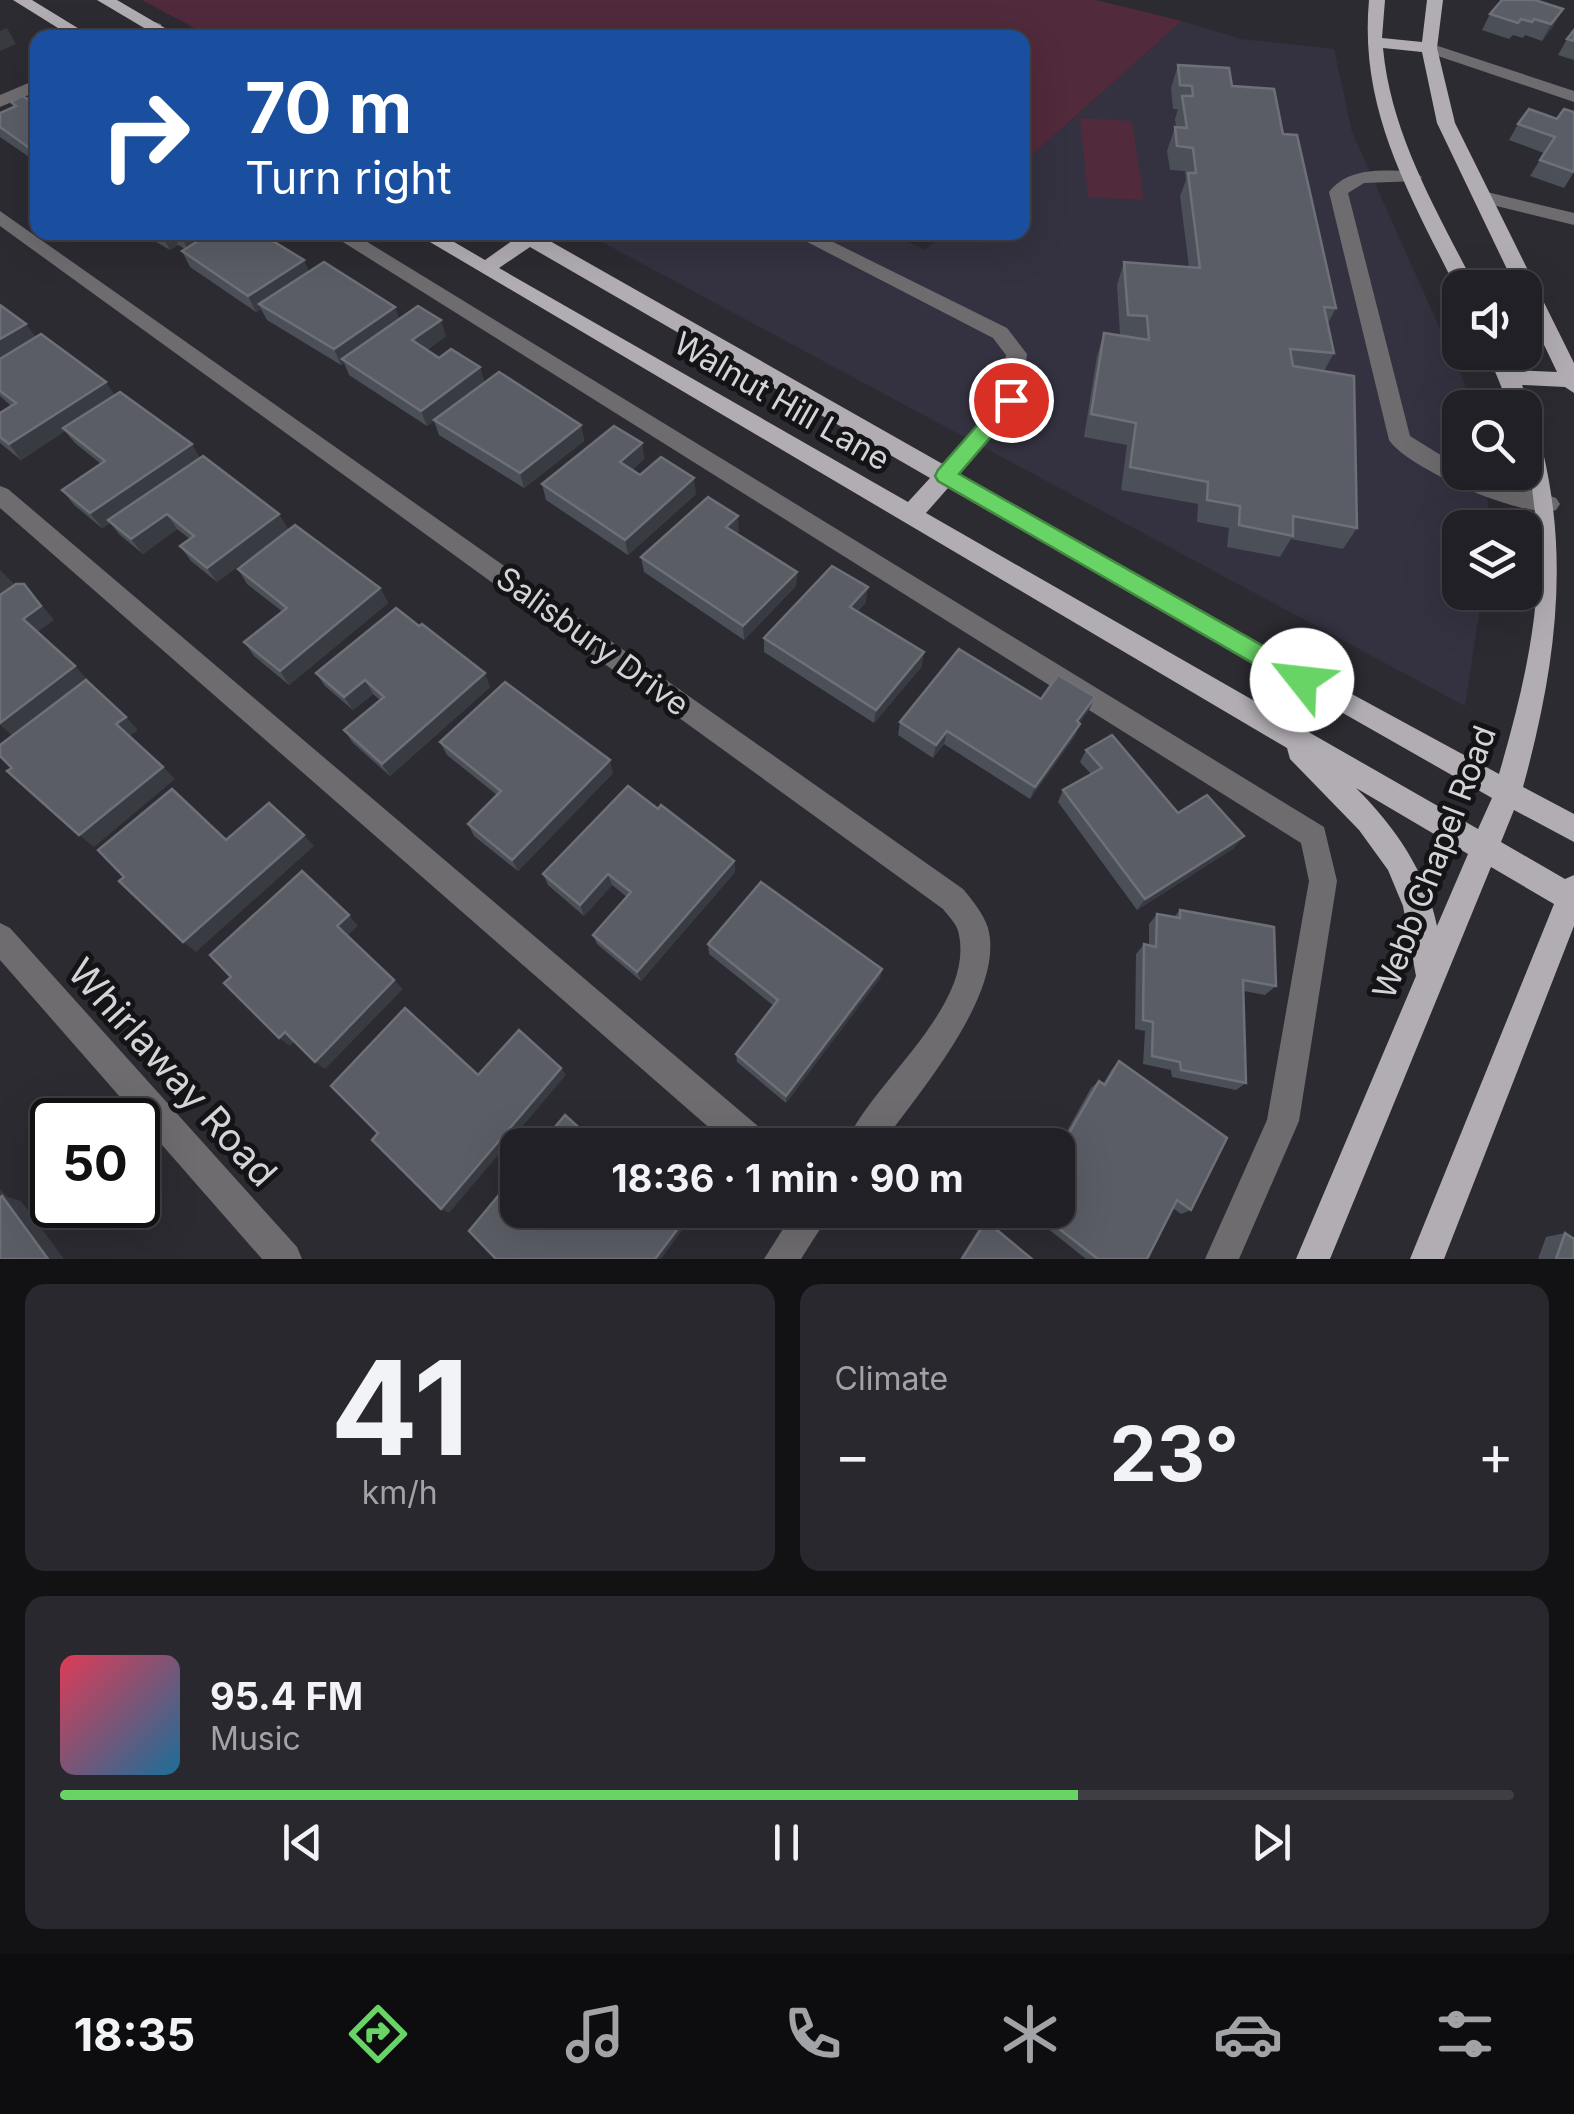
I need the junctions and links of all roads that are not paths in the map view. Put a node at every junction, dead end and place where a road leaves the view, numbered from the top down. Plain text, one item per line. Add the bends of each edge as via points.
1 (21, 0) edge
2 (105, 0) edge
3 (1378, 0) edge
4 (1436, 0) edge
5 (155, 27) junction
6 (72, 30) edge
7 (149, 30) edge
8 (160, 30) edge
9 (1374, 42) junction
10 (1429, 48) junction
11 (30, 88) edge
12 (1574, 97) edge
13 (0, 102) edge
14 (1412, 177) junction
15 (1483, 196) junction
16 (0, 217) edge
17 (1574, 219) edge
18 (30, 238) edge
19 (32, 240) edge
20 (349, 240) edge
21 (435, 240) edge
22 (522, 240) edge
23 (539, 240) edge
24 (813, 240) edge
25 (485, 270) junction
26 (1457, 270) edge
27 (1506, 370) edge
28 (1509, 377) junction
29 (1573, 382) edge
30 (1514, 390) edge
31 (946, 476) junction
32 (1542, 482) edge
33 (0, 495) edge
34 (1548, 504) junction
35 (910, 516) junction
36 (1274, 726) junction
37 (1507, 794) junction
38 (1574, 830) edge
39 (1483, 848) junction
40 (1573, 895) edge
41 (0, 938) edge
42 (1431, 976) junction
43 (734, 1128) edge
44 (873, 1128) edge
45 (803, 1228) edge
46 (285, 1259) edge
47 (781, 1259) edge
48 (1222, 1259) edge
49 (1313, 1259) edge
50 (1427, 1259) edge

1 - 6 main road
2 - 5 main road
3 - 9 main road
4 - 10 main road
5 - 7 street
5 - 8 main road
9 - 10 main road
9 - 14 main road via 1386,114
10 - 12 street
10 - 15 main road via 1446,123
11 - 13 street
14 - 26 main road
14 - 34 street via 1366,176 1338,192 1400,440 1466,483
15 - 17 street
15 - 29 main road
16 - 18 street, Salisbury Drive
19 - 44 street, Salisbury Drive via 953,899 974,930 970,978 952,1016
20 - 48 street via 1314,836 1324,880 1282,1121
21 - 25 main road, Walnut Hill Lane
22 - 25 main road
23 - 31 main road, Walnut Hill Lane
24 - 31 street via 1000,333 1017,354 1011,400
25 - 35 main road, Walnut Hill Lane
27 - 28 main road
28 - 29 main road
28 - 30 main road
31 - 35 main road
31 - 37 main road, Walnut Hill Lane
32 - 34 main road, Webb Chapel Road
33 - 43 street
34 - 37 main road, Webb Chapel Road via 1551,576 1543,657
35 - 36 main road, Walnut Hill Lane
36 - 39 main road, Walnut Hill Lane
36 - 42 main road via 1395,854 1418,904
37 - 38 main road, Walnut Hill Lane
37 - 39 main road, Webb Chapel Road
39 - 40 main road, Walnut Hill Lane
39 - 42 main road, Webb Chapel Road
40 - 50 main road
41 - 46 street, Whirlaway Road
42 - 49 main road, Webb Chapel Road
45 - 47 street

